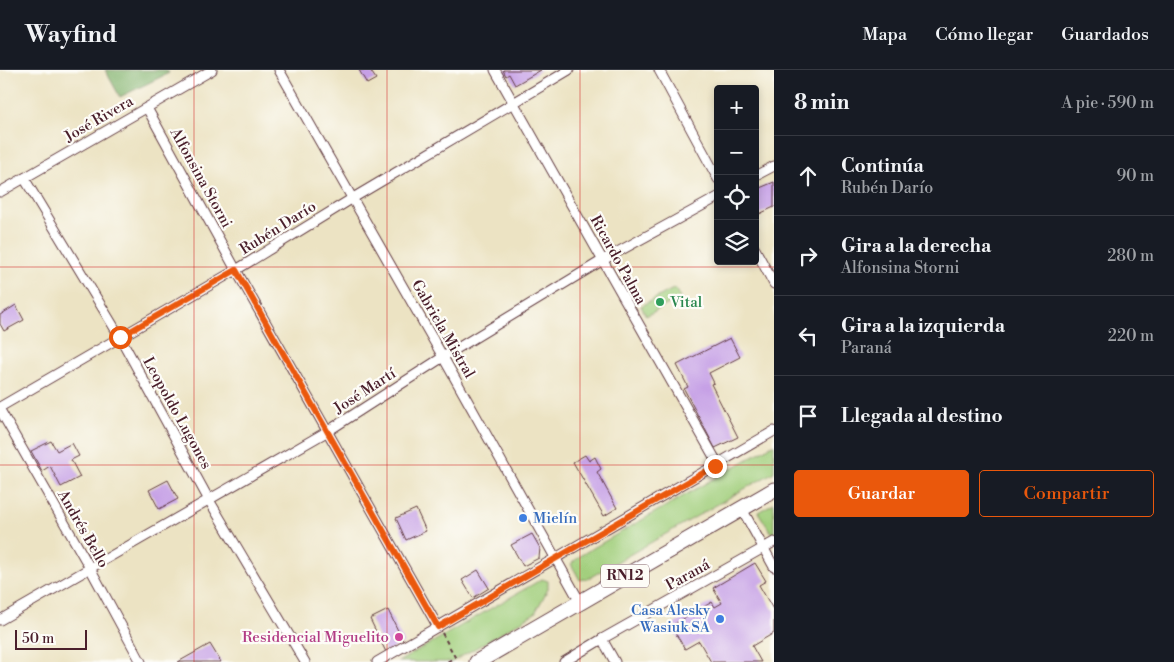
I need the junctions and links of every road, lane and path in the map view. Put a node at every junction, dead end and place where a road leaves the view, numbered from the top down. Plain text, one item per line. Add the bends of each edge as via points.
1 (212, 70) edge
2 (279, 70) edge
3 (494, 70) edge
4 (569, 70) edge
5 (660, 70) edge
6 (514, 103) junction
7 (147, 108) junction
8 (774, 166) edge
9 (716, 175) edge
10 (757, 175) edge
11 (24, 178) junction
12 (0, 192) edge
13 (353, 198) junction
14 (714, 199) edge
15 (759, 256) edge
16 (602, 260) junction
17 (236, 270) junction
18 (774, 284) edge
19 (120, 337) junction
20 (443, 357) junction
21 (0, 408) edge
22 (328, 431) junction
23 (774, 431) edge
24 (718, 464) junction
25 (774, 490) edge
26 (209, 500) junction
27 (742, 509) junction
28 (774, 542) edge
29 (764, 549) junction
30 (555, 558) junction
31 (774, 567) edge
32 (90, 568) junction
33 (580, 602) junction
34 (0, 620) edge
35 (438, 627) junction
36 (602, 639) junction
37 (141, 662) edge
38 (305, 662) edge
39 (377, 662) edge
40 (447, 662) edge
41 (477, 662) edge
42 (564, 662) edge
43 (615, 662) edge

1 - 7 street, José Rivera
2 - 13 street, Gabriela Mistral
3 - 6 street, Ricardo Palma
4 - 6 street, Rubén Darío
5 - 9 street
6 - 13 street, Rubén Darío
6 - 16 street, Ricardo Palma
7 - 11 street, José Rivera
7 - 17 street, Alfonsina Storni
8 - 10 street
11 - 12 street, José Rivera
11 - 19 street, Leopoldo Lugones
13 - 17 street, Rubén Darío
13 - 20 street, Gabriela Mistral
14 - 16 street, José Martí
15 - 18 street
16 - 20 street, José Martí
16 - 24 street, Ricardo Palma
17 - 19 street, Rubén Darío
17 - 22 street, Alfonsina Storni
19 - 21 street, Rubén Darío
19 - 26 street, Leopoldo Lugones
20 - 22 street, José Martí
20 - 30 street, Gabriela Mistral
21 - 32 street, Andrés Bello
22 - 26 street, José Martí
22 - 35 street, Alfonsina Storni
23 - 24 street
24 - 30 street
25 - 27 highway, RN12
26 - 32 street, José Martí
26 - 38 street, Leopoldo Lugones
27 - 29 street
27 - 33 highway, RN12
28 - 29 street, Paraná
29 - 31 street
29 - 36 street, Paraná
30 - 33 street, Gabriela Mistral
30 - 35 street
32 - 34 street, José Martí
32 - 37 street, Andrés Bello
33 - 41 highway, RN12
35 - 39 street
35 - 40 path via 455,657
36 - 42 street, Paraná
36 - 43 street

